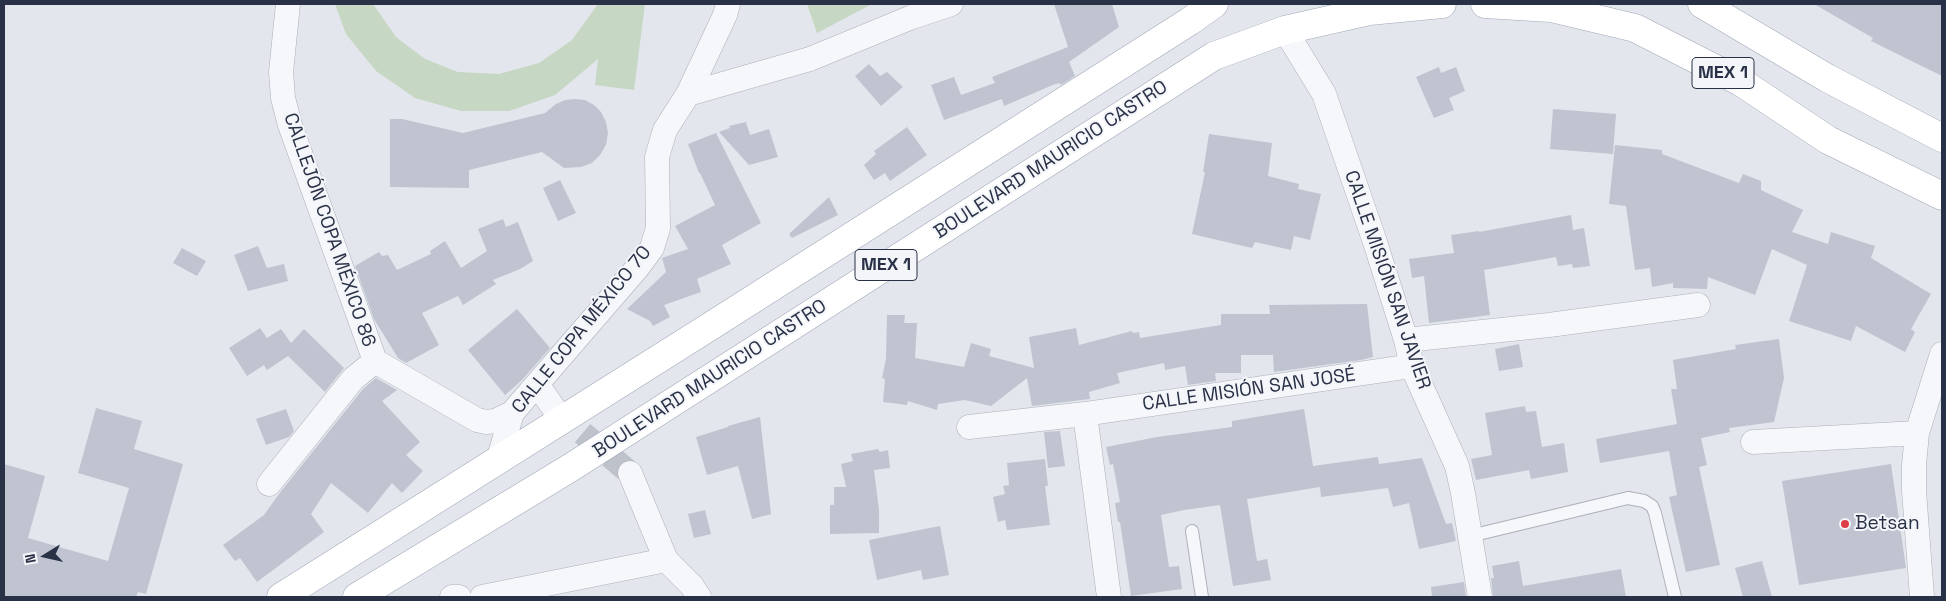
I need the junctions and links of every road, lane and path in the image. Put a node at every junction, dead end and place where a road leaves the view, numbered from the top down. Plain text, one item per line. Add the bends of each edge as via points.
1 (288, 4) edge
2 (728, 4) edge
3 (951, 4) edge
4 (1214, 4) edge
5 (1442, 4) edge
6 (1490, 4) edge
7 (1704, 4) edge
8 (1285, 30) junction
9 (688, 94) junction
10 (1942, 138) edge
11 (1942, 196) edge
12 (1698, 305) dead end
13 (1406, 340) junction
14 (1942, 354) edge
15 (375, 361) junction
16 (1412, 366) junction
17 (537, 384) junction
18 (556, 410) tunnel mouth
19 (512, 413) junction
20 (1085, 414) junction
21 (969, 427) dead end
22 (1917, 433) junction
23 (1752, 442) dead end
24 (498, 461) junction
25 (630, 473) tunnel mouth
26 (269, 484) dead end
27 (1192, 531) dead end
28 (1470, 536) junction
29 (666, 560) junction
30 (281, 597) edge
31 (358, 597) edge
32 (452, 597) edge
33 (460, 597) edge
34 (482, 597) edge
35 (699, 597) edge
36 (1109, 597) edge
37 (1202, 597) edge
38 (1480, 597) edge
39 (1676, 597) edge
40 (1922, 597) edge

1 - 15 street, CALLEJÓN COPA MÉXICO 86 via 282,72 290,125
2 - 9 street, CALLE COPA MÉXICO 70
3 - 9 street via 810,59
4 - 24 main road, MEX 1
5 - 8 main road, BOULEVARD MAURICIO CASTRO / MEX 1 via 1369,11
6 - 11 main road, MEX 1 via 1551,8 1635,28 1741,82 1828,140
7 - 10 main road, MEX 1 via 1827,78
8 - 13 street, CALLE MISIÓN SAN JAVIER via 1324,94
8 - 31 main road, BOULEVARD MAURICIO CASTRO / MEX 1 via 1214,56 570,468
9 - 17 street, CALLE COPA MÉXICO 70 via 666,130 657,157 658,228 652,248
12 - 13 street
13 - 16 street, CALLE MISIÓN SAN JAVIER
14 - 22 street
15 - 19 street, CALLEJÓN COPA MÉXICO 86 via 477,420 495,421
15 - 26 street via 349,383
16 - 20 street, CALLE MISIÓN SAN JOSÉ
16 - 28 street, CALLE MISIÓN SAN JAVIER via 1457,466
17 - 18 street
17 - 19 street, CALLE COPA MÉXICO 70
19 - 24 street, CALLE COPA MÉXICO 70
20 - 21 street, CALLE MISIÓN SAN JOSÉ
20 - 36 street
22 - 23 street
22 - 40 street via 1914,491
24 - 30 main road, MEX 1
25 - 29 street
27 - 37 lane
28 - 38 street, CALLE MISIÓN SAN JAVIER
28 - 39 lane via 1628,498 1644,501 1656,513
29 - 34 street
29 - 35 street
32 - 33 street

